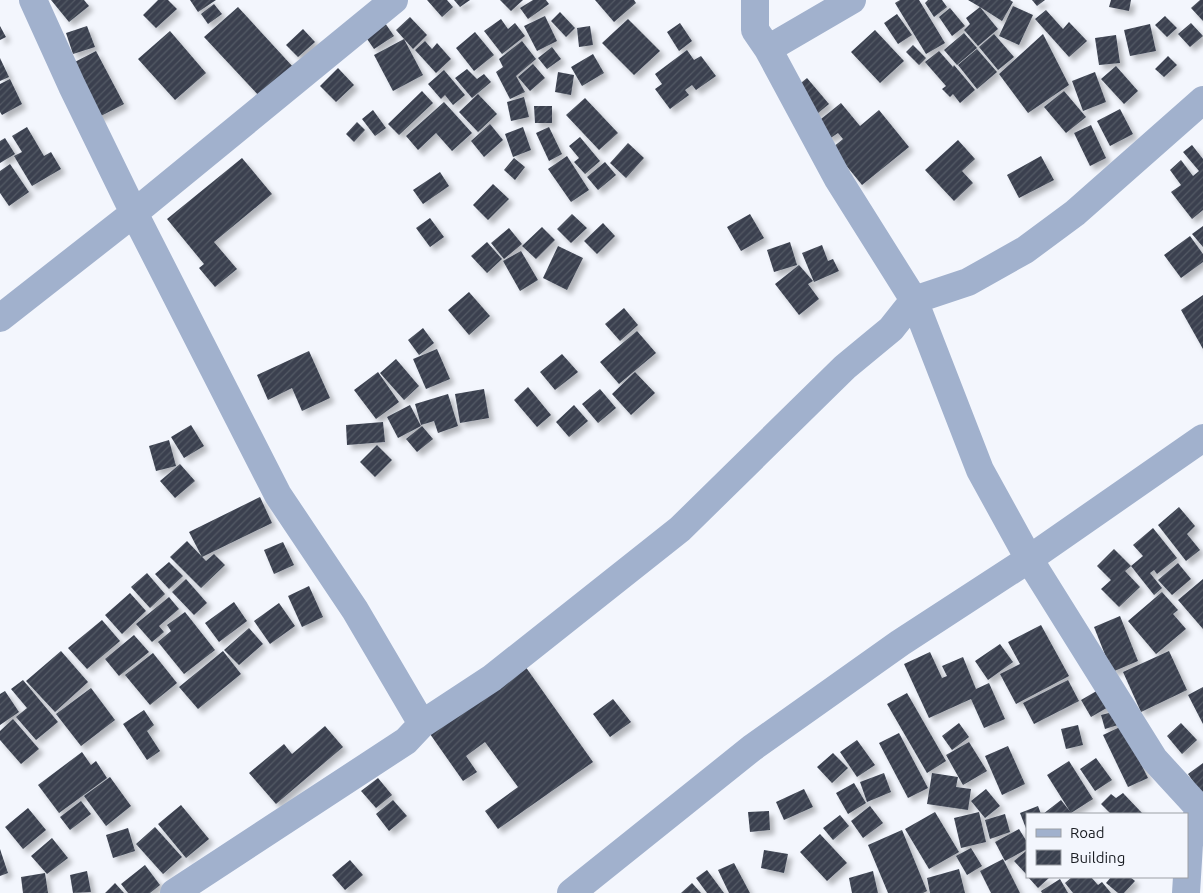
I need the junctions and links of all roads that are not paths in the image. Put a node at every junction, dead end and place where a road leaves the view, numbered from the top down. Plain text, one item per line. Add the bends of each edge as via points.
1 (33, 0) edge
2 (394, 0) edge
3 (755, 0) edge
4 (852, 0) edge
5 (768, 49) junction
6 (1203, 100) edge
7 (134, 213) junction
8 (914, 300) junction
9 (0, 318) edge
10 (1203, 438) edge
11 (1029, 559) junction
12 (422, 724) junction
13 (1201, 807) edge
14 (1188, 860) edge
15 (1187, 878) edge
16 (174, 893) edge
17 (570, 893) edge
18 (1186, 893) edge

1 - 7 street
2 - 7 street
3 - 5 street via 755,30
4 - 5 street
5 - 8 street via 838,179
6 - 8 street via 1075,213 1025,250 968,282
7 - 9 street
7 - 12 street via 278,495 356,610
8 - 11 street via 980,470
8 - 12 street via 891,329 845,367 680,529 492,678
10 - 11 street
11 - 13 street via 1154,759
11 - 17 street via 900,643 752,748
12 - 16 street via 406,741
13 - 14 street via 1189,844
15 - 18 street

